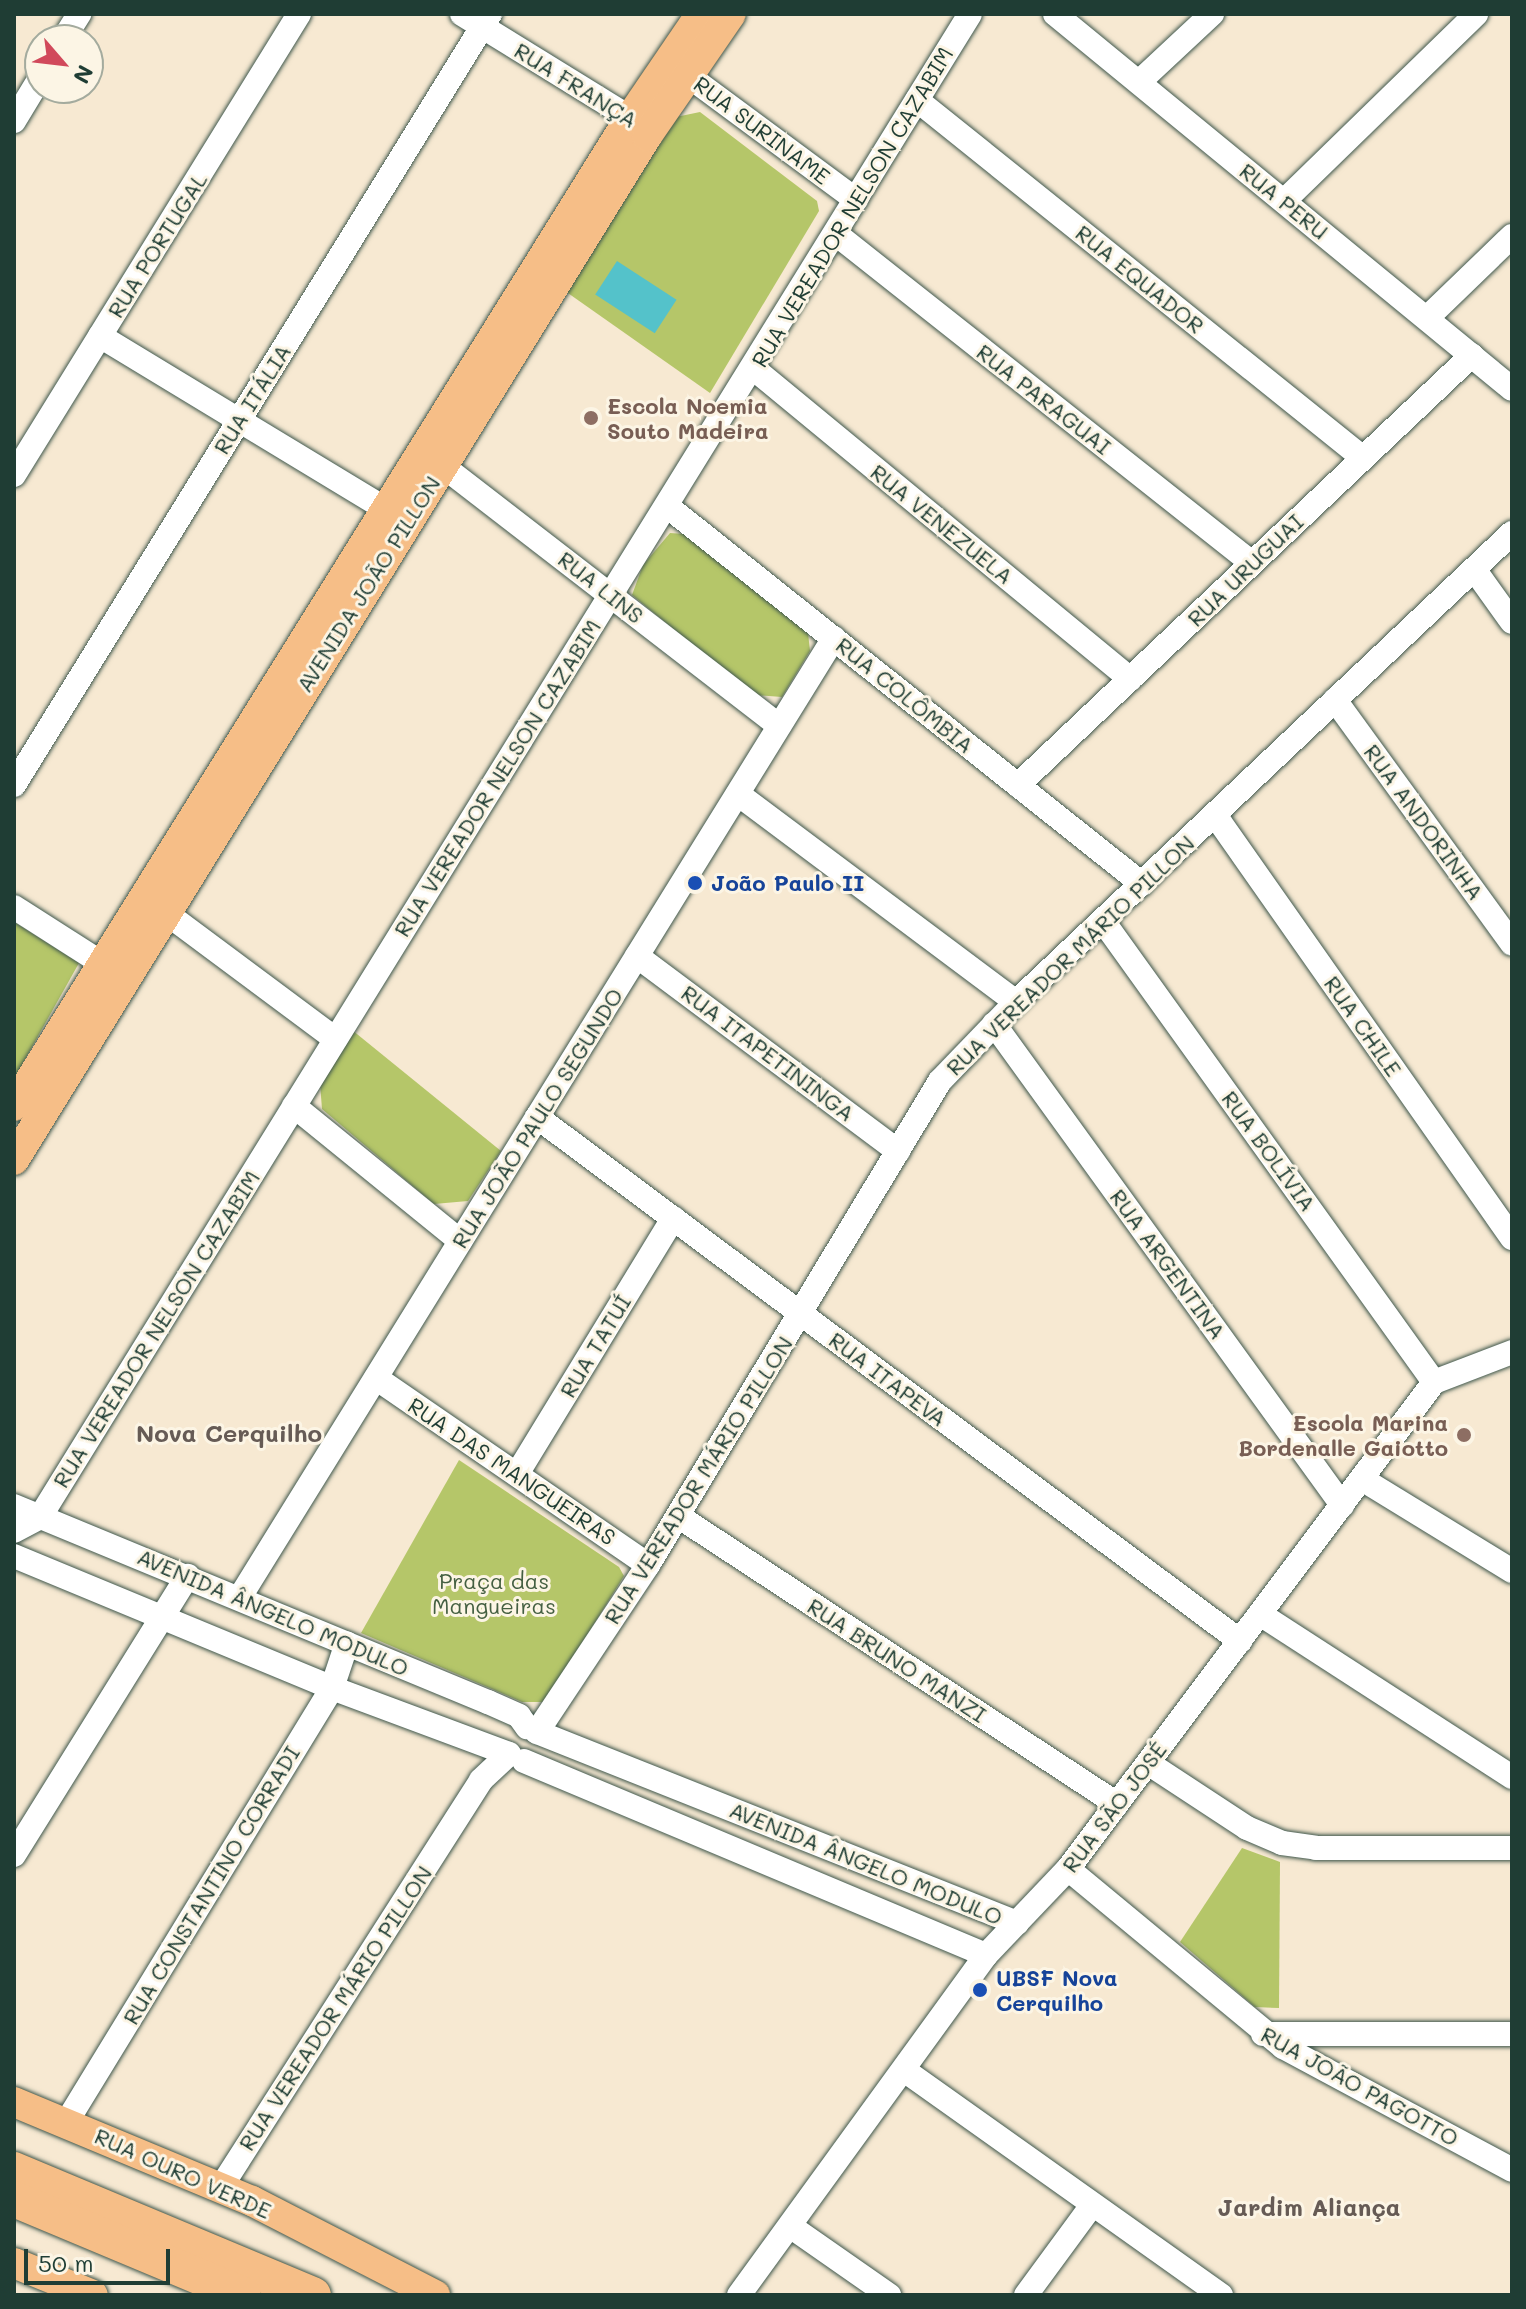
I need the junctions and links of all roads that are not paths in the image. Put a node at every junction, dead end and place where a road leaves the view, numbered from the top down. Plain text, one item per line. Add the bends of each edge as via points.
1 (299, 14) edge
2 (701, 14) edge
3 (731, 14) edge
4 (970, 14) edge
5 (1055, 14) edge
6 (1212, 14) edge
7 (1476, 14) edge
8 (478, 18) edge
9 (677, 68) junction
10 (1139, 82) junction
11 (917, 100) junction
12 (640, 124) junction
13 (856, 200) junction
14 (1284, 201) junction
15 (836, 234) junction
16 (1512, 236) edge
17 (1427, 318) junction
18 (100, 336) junction
19 (1472, 355) junction
20 (753, 368) junction
21 (1512, 389) edge
22 (239, 420) junction
23 (432, 458) junction
24 (1363, 458) junction
25 (14, 475) edge
26 (667, 506) junction
27 (396, 515) junction
28 (1512, 533) edge
29 (1252, 563) junction
30 (1474, 569) junction
31 (612, 595) junction
32 (1512, 622) edge
33 (834, 638) junction
34 (1130, 679) junction
35 (1335, 700) junction
36 (779, 726) junction
37 (14, 785) edge
38 (1018, 785) junction
39 (738, 794) junction
40 (1215, 815) junction
41 (1142, 884) junction
42 (155, 905) junction
43 (14, 907) edge
44 (1103, 921) junction
45 (1512, 944) edge
46 (637, 956) junction
47 (103, 964) junction
48 (1016, 1002) junction
49 (994, 1024) junction
50 (335, 1039) junction
51 (14, 1106) edge
52 (294, 1106) junction
53 (537, 1117) junction
54 (18, 1146) edge
55 (898, 1151) junction
56 (673, 1218) junction
57 (1512, 1238) edge
58 (460, 1241) junction
59 (800, 1314) junction
60 (1512, 1352) edge
61 (376, 1378) junction
62 (1434, 1382) junction
63 (517, 1474) junction
64 (1362, 1479) junction
65 (1342, 1505) junction
66 (14, 1506) edge
67 (678, 1516) junction
68 (40, 1517) junction
69 (14, 1531) edge
70 (14, 1556) edge
71 (648, 1565) junction
72 (1512, 1571) edge
73 (188, 1576) junction
74 (240, 1597) junction
75 (1260, 1614) junction
76 (162, 1617) junction
77 (1240, 1641) junction
78 (347, 1643) junction
79 (332, 1688) junction
80 (532, 1729) junction
81 (517, 1758) junction
82 (1148, 1763) junction
83 (1512, 1777) edge
84 (1117, 1804) junction
85 (1512, 1848) edge
86 (14, 1855) edge
87 (1068, 1869) junction
88 (1017, 1923) junction
89 (935, 1933) junction
90 (986, 1955) junction
91 (971, 1976) junction
92 (1263, 2034) junction
93 (1512, 2034) edge
94 (904, 2070) junction
95 (14, 2102) edge
96 (66, 2123) junction
97 (14, 2170) edge
98 (1512, 2170) edge
99 (221, 2187) junction
100 (14, 2199) edge
101 (1092, 2205) junction
102 (790, 2226) junction
103 (14, 2263) edge
104 (93, 2295) edge
105 (243, 2295) edge
106 (313, 2295) edge
107 (435, 2295) edge
108 (739, 2295) edge
109 (889, 2295) edge
110 (1026, 2295) edge
111 (1221, 2295) edge

1 - 18 street, RUA PORTUGAL
2 - 9 main road, AVENIDA JOÃO PILLON
3 - 9 main road, AVENIDA JOÃO PILLON
4 - 11 street, RUA VEREADOR NELSON CAZABIM
5 - 10 street, RUA PERU
6 - 10 street
7 - 14 street
8 - 12 street, RUA FRANÇA
8 - 22 street, RUA ITÁLIA
9 - 12 main road, AVENIDA JOÃO PILLON
9 - 13 street, RUA SURINAME
10 - 14 street, RUA PERU
11 - 13 street, RUA VEREADOR NELSON CAZABIM
11 - 24 street, RUA EQUADOR
12 - 23 main road, AVENIDA JOÃO PILLON
13 - 15 street, RUA VEREADOR NELSON CAZABIM
14 - 17 street, RUA PERU
15 - 20 street, RUA VEREADOR NELSON CAZABIM
15 - 29 street, RUA PARAGUAI
16 - 17 street
17 - 19 street, RUA PERU
18 - 22 street
18 - 25 street, RUA PORTUGAL
19 - 21 street, RUA PERU
19 - 24 street, RUA URUGUAI
20 - 26 street, RUA VEREADOR NELSON CAZABIM
20 - 34 street, RUA VENEZUELA
22 - 27 street
22 - 37 street, RUA ITÁLIA
23 - 27 main road, AVENIDA JOÃO PILLON
23 - 31 street, RUA LINS
24 - 29 street, RUA URUGUAI
26 - 31 street, RUA VEREADOR NELSON CAZABIM
26 - 33 street, RUA COLÔMBIA
27 - 42 main road, AVENIDA JOÃO PILLON
28 - 30 street, RUA VEREADOR MÁRIO PILLON
29 - 34 street, RUA URUGUAI
30 - 32 street
30 - 35 street, RUA VEREADOR MÁRIO PILLON
31 - 36 street, RUA LINS
31 - 50 street, RUA VEREADOR NELSON CAZABIM
33 - 36 street, RUA JOÃO PAULO SEGUNDO
33 - 38 street, RUA COLÔMBIA
34 - 38 street, RUA URUGUAI
35 - 40 street, RUA VEREADOR MÁRIO PILLON
35 - 45 street, RUA ANDORINHA
36 - 39 street, RUA JOÃO PAULO SEGUNDO
38 - 41 street, RUA COLÔMBIA
39 - 46 street, RUA JOÃO PAULO SEGUNDO
39 - 48 street
40 - 41 street, RUA VEREADOR MÁRIO PILLON
40 - 57 street, RUA CHILE
41 - 44 street, RUA VEREADOR MÁRIO PILLON
42 - 47 main road, AVENIDA JOÃO PILLON
42 - 50 street
42 - 54 main road, AVENIDA JOÃO PILLON
43 - 47 street
44 - 48 street, RUA VEREADOR MÁRIO PILLON
44 - 62 street, RUA BOLÍVIA
46 - 53 street, RUA JOÃO PAULO SEGUNDO
46 - 55 street, RUA ITAPETININGA
47 - 51 main road, AVENIDA JOÃO PILLON
48 - 49 street, RUA VEREADOR MÁRIO PILLON
49 - 55 street, RUA VEREADOR MÁRIO PILLON via 940,1081
49 - 65 street, RUA ARGENTINA
50 - 52 street, RUA VEREADOR NELSON CAZABIM
52 - 58 street
52 - 68 street, RUA VEREADOR NELSON CAZABIM
53 - 56 street, RUA ITAPEVA
53 - 58 street, RUA JOÃO PAULO SEGUNDO
55 - 59 street, RUA VEREADOR MÁRIO PILLON
56 - 59 street, RUA ITAPEVA
56 - 63 street, RUA TATUÍ
58 - 61 street, RUA JOÃO PAULO SEGUNDO
59 - 67 street, RUA VEREADOR MÁRIO PILLON
59 - 77 street, RUA ITAPEVA
60 - 62 street
61 - 63 street, RUA DAS MANGUEIRAS
61 - 74 street, RUA JOÃO PAULO SEGUNDO
62 - 64 street, RUA SÃO JOSÉ
63 - 71 street, RUA DAS MANGUEIRAS
64 - 65 street, RUA SÃO JOSÉ
64 - 72 street
65 - 75 street, RUA SÃO JOSÉ
66 - 68 street, AVENIDA ÂNGELO MODULO
67 - 71 street, RUA VEREADOR MÁRIO PILLON
67 - 84 street, RUA BRUNO MANZI
68 - 69 street, RUA VEREADOR NELSON CAZABIM
68 - 73 street, AVENIDA ÂNGELO MODULO
70 - 76 street, AVENIDA ÂNGELO MODULO
71 - 80 street, RUA VEREADOR MÁRIO PILLON
73 - 74 street, AVENIDA ÂNGELO MODULO
73 - 76 street
74 - 78 street, AVENIDA ÂNGELO MODULO
75 - 77 street, RUA SÃO JOSÉ
75 - 83 street
76 - 79 street, AVENIDA ÂNGELO MODULO
76 - 86 street
77 - 82 street, RUA SÃO JOSÉ
78 - 79 street, RUA CONSTANTINO CORRADI
78 - 80 street, AVENIDA ÂNGELO MODULO via 519,1716
79 - 81 street, AVENIDA ÂNGELO MODULO
79 - 96 street, RUA CONSTANTINO CORRADI
80 - 81 street, RUA VEREADOR MÁRIO PILLON via 541,1749
80 - 88 street, AVENIDA ÂNGELO MODULO
81 - 89 street, AVENIDA ÂNGELO MODULO
81 - 99 street, RUA VEREADOR MÁRIO PILLON via 481,1780
82 - 84 street, RUA SÃO JOSÉ
82 - 85 street via 1247,1828 1282,1843 1316,1848
84 - 87 street, RUA SÃO JOSÉ
87 - 88 street, RUA SÃO JOSÉ
87 - 92 street, RUA JOÃO PAGOTTO
88 - 90 street, RUA SÃO JOSÉ
89 - 90 street, AVENIDA ÂNGELO MODULO
89 - 91 street
90 - 91 street, RUA SÃO JOSÉ
91 - 94 street, RUA SÃO JOSÉ
92 - 93 street
92 - 98 street, RUA JOÃO PAGOTTO
94 - 101 street
94 - 102 street, RUA SÃO JOSÉ
95 - 96 main road, RUA OURO VERDE
96 - 99 main road, RUA OURO VERDE
97 - 106 highway
99 - 107 main road, RUA OURO VERDE
100 - 105 highway
101 - 110 street
101 - 111 street
102 - 108 street, RUA SÃO JOSÉ
102 - 109 street
103 - 104 main road

